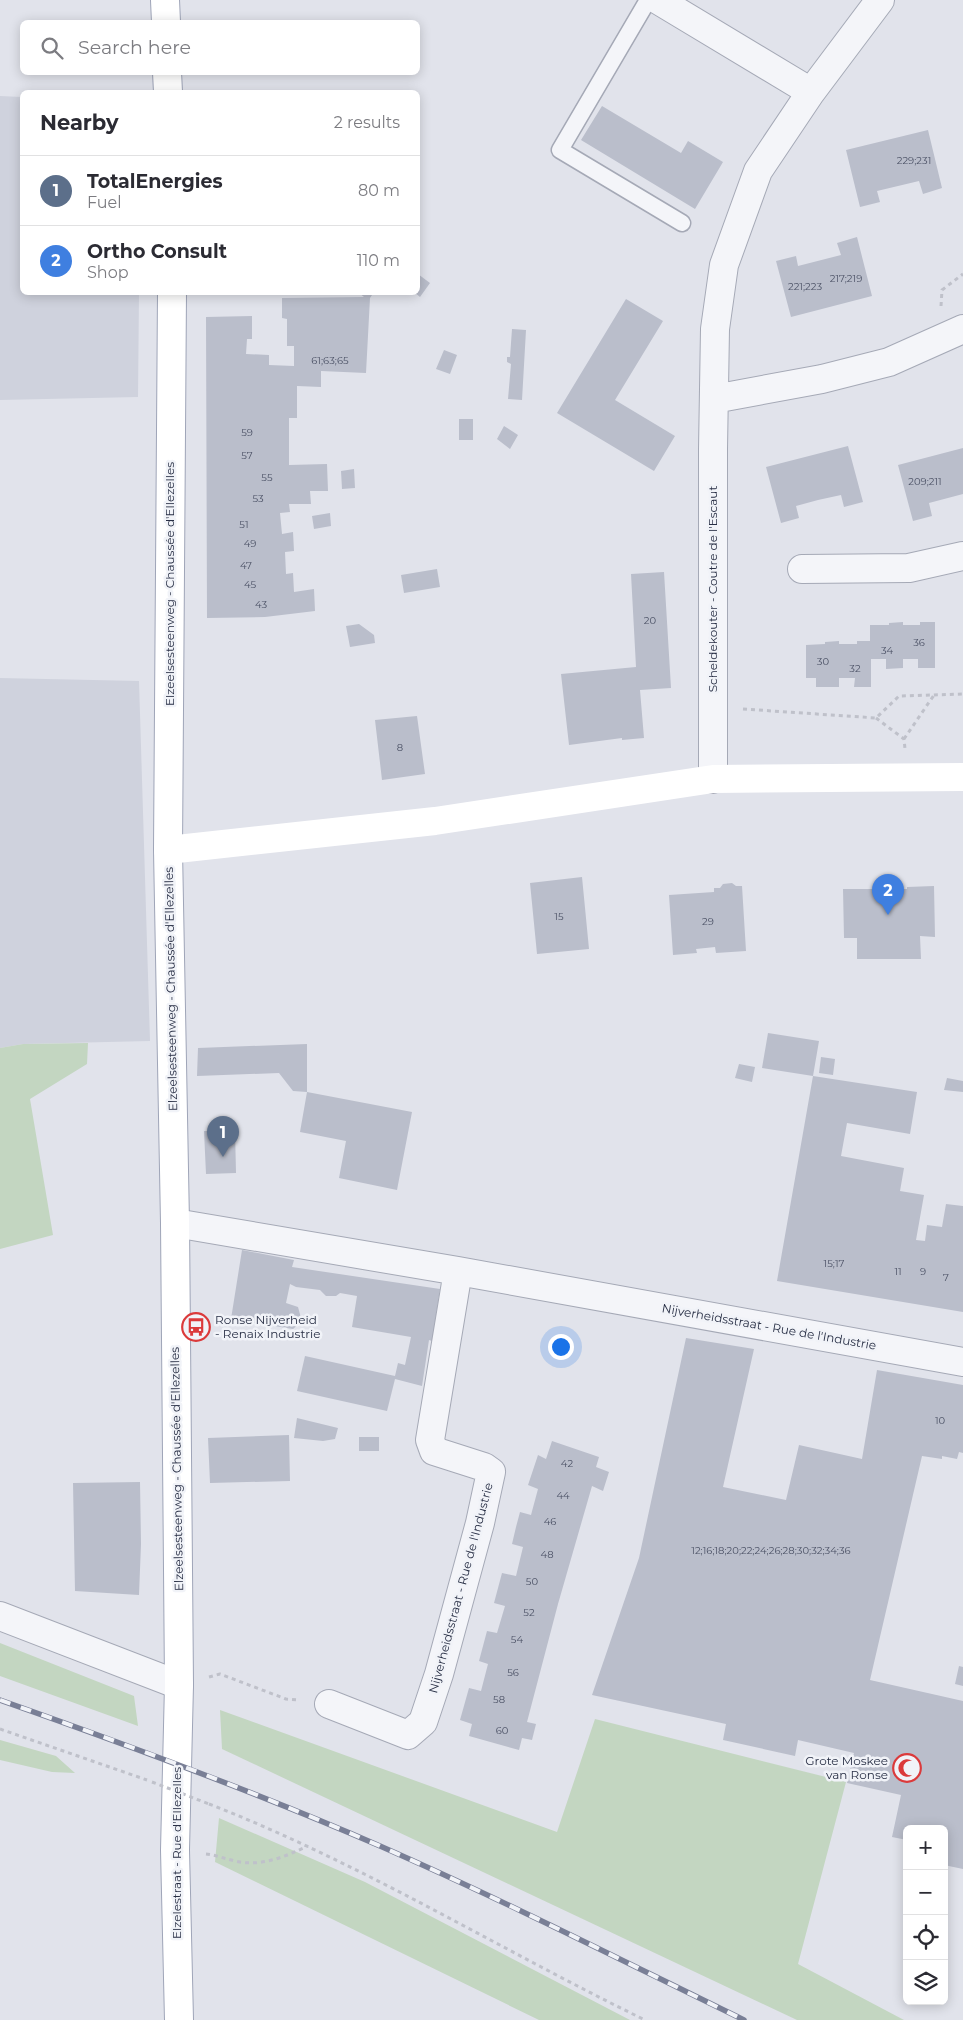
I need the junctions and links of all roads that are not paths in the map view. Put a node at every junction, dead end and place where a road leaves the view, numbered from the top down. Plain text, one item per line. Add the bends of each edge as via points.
1 (165, 0) edge
2 (648, 0) edge
3 (658, 0) edge
4 (880, 0) edge
5 (166, 20) edge
6 (167, 75) edge
7 (168, 90) edge
8 (811, 92) junction
9 (682, 223) dead end
10 (172, 295) edge
11 (963, 329) edge
12 (714, 399) junction
13 (963, 556) edge
14 (802, 569) dead end
15 (963, 777) edge
16 (713, 779) junction
17 (168, 850) junction
18 (175, 1224) junction
19 (458, 1271) junction
20 (963, 1362) edge
21 (0, 1616) edge
22 (179, 1685) junction
23 (329, 1704) road end
24 (179, 2020) edge

1 - 5 main road
2 - 9 lane via 560,150
3 - 8 street
4 - 8 street, Scheldekouter - Coutre de l'Escaut
6 - 7 main road
8 - 12 street, Scheldekouter - Coutre de l'Escaut via 758,171 724,265 715,329
10 - 17 main road, Elzeelsesteenweg - Chaussée d'Ellezelles
11 - 12 street via 889,362 822,379
12 - 16 street, Scheldekouter - Coutre de l'Escaut
13 - 14 street via 909,568
15 - 16 main road
16 - 17 main road via 435,821
17 - 18 main road, Elzeelsesteenweg - Chaussée d'Ellezelles
18 - 19 street, Nijverheidsstraat - Rue de l'Industrie
18 - 22 main road, Elzeelsesteenweg - Chaussée d'Ellezelles
19 - 20 street, Nijverheidsstraat - Rue de l'Industrie
19 - 23 street, Nijverheidsstraat - Rue de l'Industrie via 430,1440 434,1451 491,1472 439,1674 423,1722 408,1735
21 - 22 street
22 - 24 main road, Elzelestraat - Rue d'Ellezelles via 175,1850

